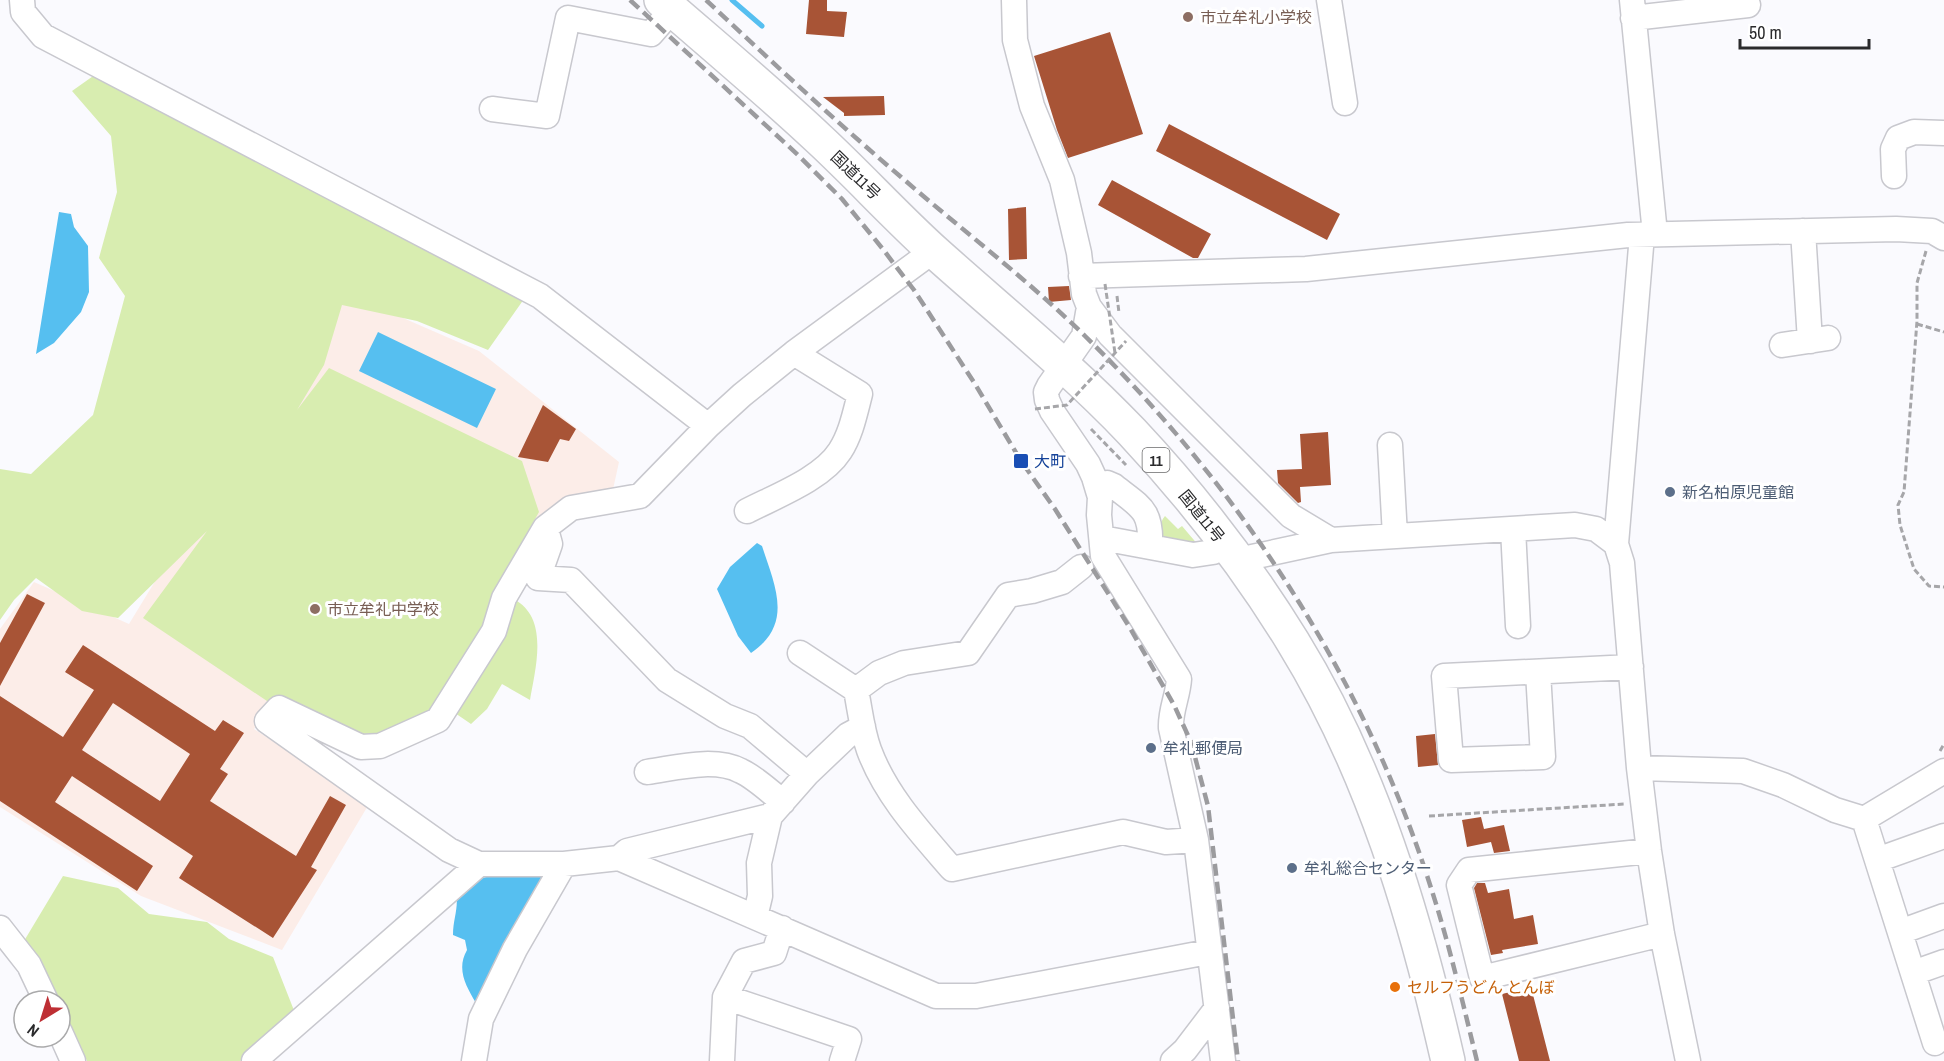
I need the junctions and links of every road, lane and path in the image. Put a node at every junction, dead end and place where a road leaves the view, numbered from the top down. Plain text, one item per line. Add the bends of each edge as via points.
1 (21, 0) edge
2 (1014, 0) edge
3 (1329, 0) edge
4 (667, 5) edge
5 (1748, 5) dead end
6 (1632, 9) edge
7 (1346, 103) dead end
8 (492, 109) dead end
9 (1944, 133) edge
10 (1894, 176) dead end
11 (1940, 230) edge
12 (1803, 231) junction
13 (1648, 234) junction
14 (933, 250) junction
15 (1081, 276) junction
16 (1105, 284) dead end
17 (1116, 292) dead end
18 (1089, 307) junction
19 (1120, 320) dead end
20 (1917, 324) junction
21 (1944, 332) edge
22 (1126, 341) dead end
23 (1782, 345) dead end
24 (794, 353) junction
25 (1115, 353) junction
26 (1063, 365) junction
27 (1035, 409) dead end
28 (1083, 421) dead end
29 (708, 426) junction
30 (1390, 445) dead end
31 (1130, 469) dead end
32 (1096, 486) junction
33 (747, 511) dead end
34 (545, 528) junction
35 (1513, 529) junction
36 (1395, 536) junction
37 (1102, 538) junction
38 (1331, 540) junction
39 (1616, 544) junction
40 (1150, 547) junction
41 (1233, 553) junction
42 (1081, 567) dead end
43 (1944, 587) edge
44 (1518, 626) dead end
45 (800, 653) dead end
46 (1631, 667) junction
47 (1538, 672) junction
48 (856, 690) junction
49 (863, 727) junction
50 (1639, 768) junction
51 (1944, 771) edge
52 (647, 772) dead end
53 (807, 774) junction
54 (1644, 802) junction
55 (777, 809) junction
56 (1429, 816) dead end
57 (1864, 819) junction
58 (1944, 836) edge
59 (1196, 840) junction
60 (1649, 851) junction
61 (619, 858) junction
62 (1877, 860) junction
63 (479, 864) junction
64 (564, 864) junction
65 (1944, 916) edge
66 (755, 917) junction
67 (0, 928) edge
68 (782, 928) junction
69 (1900, 932) junction
70 (1662, 934) junction
71 (1208, 952) junction
72 (1944, 962) edge
73 (1913, 973) junction
74 (40, 989) edge
75 (725, 997) junction
76 (1217, 1008) junction
77 (1935, 1042) dead end
78 (726, 1059) edge
79 (254, 1061) edge
80 (474, 1061) edge
81 (842, 1061) edge
82 (1173, 1061) edge
83 (1223, 1061) edge
84 (1448, 1061) edge
85 (1688, 1061) edge

1 - 29 street via 23,12 43,36 540,296
2 - 15 street via 1015,40 1032,106 1062,180
3 - 7 street
4 - 8 street via 651,34 568,18 547,116
4 - 14 highway, 国道11号 / 11 via 818,138
5 - 6 street
6 - 13 street
9 - 10 street via 1914,132 1898,138 1893,149
11 - 12 street
11 - 20 path via 1917,283
12 - 13 street
12 - 23 street via 1819,340
13 - 15 street via 1306,269
13 - 39 street
14 - 24 street
14 - 26 highway, 国道11号 / 11
15 - 18 street
16 - 25 path, bridge
17 - 19 path
18 - 26 street via 1084,336
18 - 38 street via 1110,335 1291,516
20 - 21 path
20 - 43 path via 1904,492 1898,505 1900,525 1914,569 1929,586
22 - 25 path, bridge
24 - 29 street
24 - 33 street via 860,394 850,428 840,452 827,465 808,480
25 - 27 path, bridge via 1067,405
26 - 32 street via 1046,392 1047,400 1088,464
26 - 41 highway, 国道11号 / 11 via 1131,432
28 - 31 path
29 - 34 street via 640,496 571,508
30 - 36 street
32 - 37 street
32 - 40 street via 1114,486 1145,511
34 - 53 street via 550,544 538,578 571,580 667,680 725,716 750,726
34 - 63 street via 504,598 494,631 438,720 380,746 361,747 279,708 267,721 449,850
35 - 36 street
35 - 39 street via 1575,525 1596,528
35 - 44 street
36 - 38 street
37 - 40 street
37 - 59 street via 1103,556 1179,678 1171,728
38 - 41 street
39 - 46 street via 1622,562
40 - 41 street via 1193,555
41 - 84 highway, 国道11号 / 11 via 1294,643 1373,803 1408,908
42 - 48 street via 1062,582 1008,595 968,654 904,663 879,673
45 - 48 street
46 - 47 street
46 - 50 street
47 - 47 street via 1444,676 1451,760 1543,757
48 - 49 street
49 - 53 street via 848,735
49 - 59 street via 869,751 885,784 952,869 1123,832 1166,842
50 - 54 street
50 - 57 street via 1743,771
51 - 57 street
52 - 55 street via 729,766 743,771
53 - 55 street
54 - 56 path
54 - 60 street
55 - 61 street via 627,851
55 - 66 street via 759,863 760,896
57 - 62 street
58 - 62 street
59 - 71 street
60 - 70 street
60 - 70 street via 1469,870 1459,885 1482,978
61 - 64 street
61 - 66 street
62 - 69 street
63 - 64 street
63 - 79 street
64 - 80 street via 515,949 481,1020
65 - 69 street
66 - 68 street
67 - 74 street via 29,964
68 - 71 street via 936,996 976,996
68 - 75 street via 774,953 744,961
69 - 73 street
70 - 85 street
71 - 76 street
72 - 73 street
73 - 77 street
75 - 78 street
75 - 81 street via 849,1039
76 - 82 street
76 - 83 street

